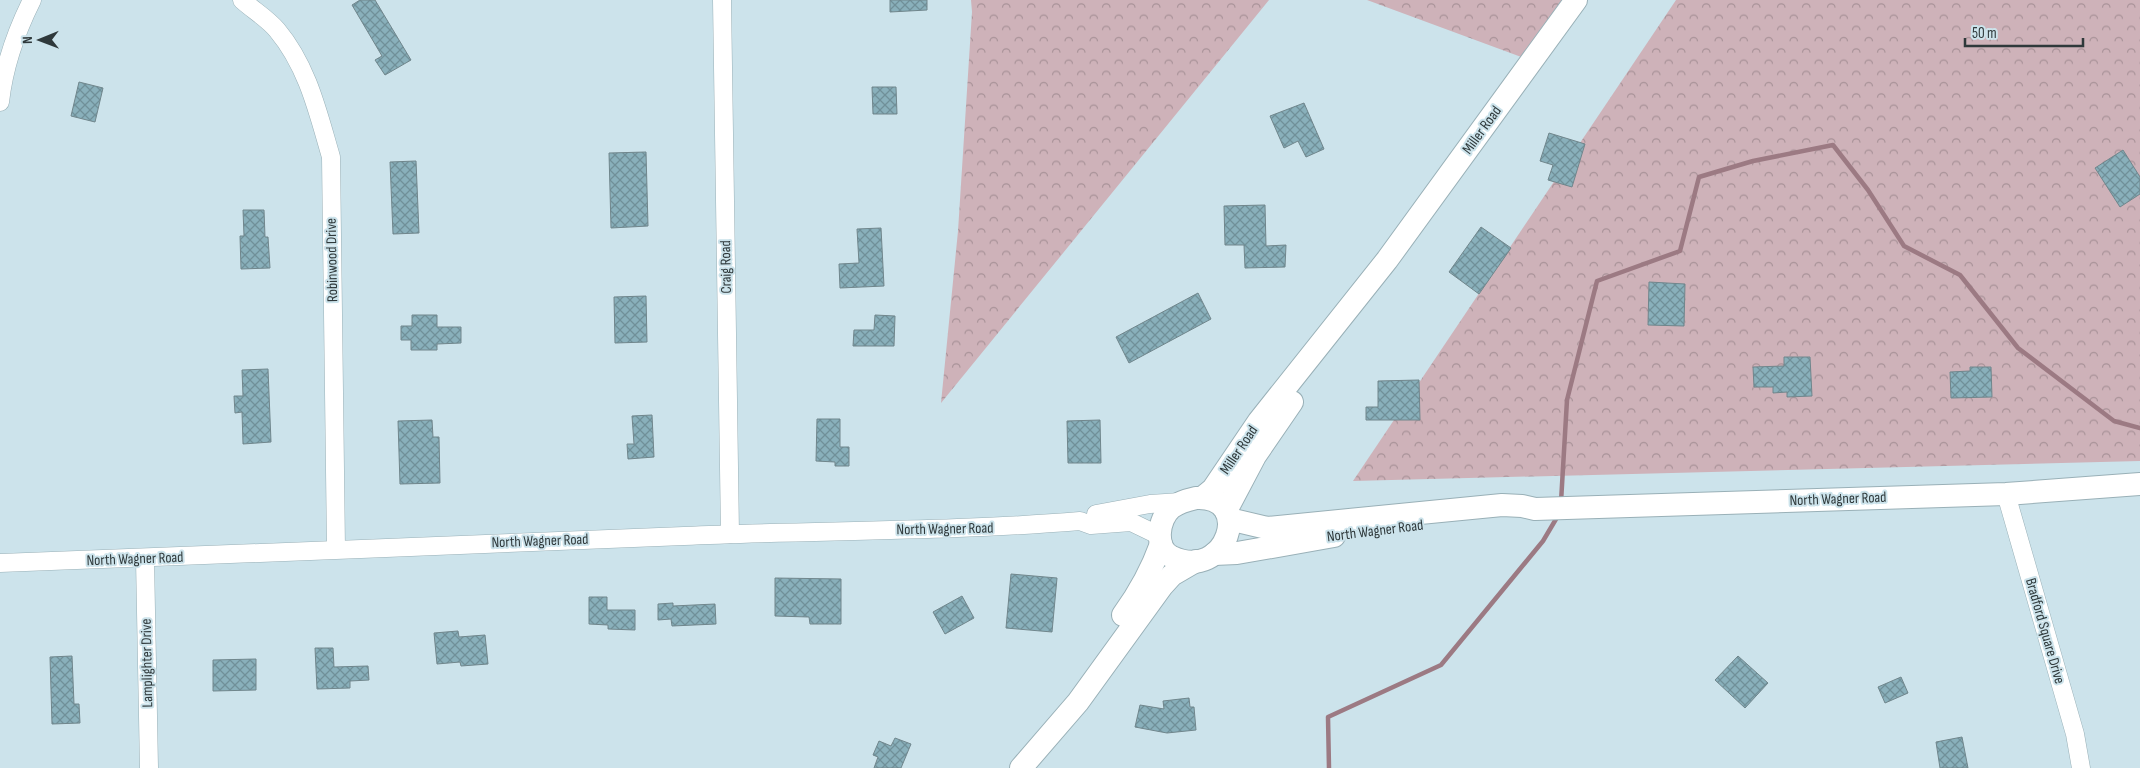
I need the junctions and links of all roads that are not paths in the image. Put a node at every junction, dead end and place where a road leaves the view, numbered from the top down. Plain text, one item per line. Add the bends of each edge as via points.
1 (32, 0) edge
2 (242, 0) edge
3 (722, 0) edge
4 (1576, 0) edge
5 (0, 102) edge
6 (1387, 260) junction
7 (2140, 484) edge
8 (2006, 494) junction
9 (1192, 500) junction
10 (1542, 508) junction
11 (1228, 515) junction
12 (1080, 522) junction
13 (730, 534) junction
14 (1160, 540) junction
15 (336, 549) junction
16 (1205, 558) junction
17 (145, 559) junction
18 (0, 563) edge
19 (149, 768) edge
20 (1020, 768) edge
21 (2081, 768) edge

1 - 5 street via 3,77
2 - 15 street, Robinwood Drive via 276,29 299,60 331,157
3 - 13 street, Craig Road
4 - 6 main road, Miller Road
6 - 9 main road, Miller Road via 1259,421 1213,489
6 - 11 main road, Miller Road via 1360,307 1255,456
7 - 8 main road, North Wagner Road
8 - 10 main road, North Wagner Road
8 - 21 street, Bradford Square Drive via 2075,734
9 - 11 main road via 1218,503
9 - 12 street, North Wagner Road via 1088,516
9 - 14 main road via 1170,508 1160,526
10 - 11 main road, North Wagner Road via 1502,505 1268,528
10 - 16 main road, North Wagner Road via 1520,514 1328,536
11 - 16 main road via 1227,538 1223,547
12 - 13 street, North Wagner Road via 991,528
12 - 14 street, North Wagner Road via 1091,525 1131,522
13 - 15 street, North Wagner Road
14 - 16 main road via 1170,556
14 - 20 main road via 1154,562 1134,599 1037,738
15 - 17 street, North Wagner Road
16 - 20 main road via 1172,575 1162,586 1078,702
17 - 18 street, North Wagner Road
17 - 19 street, Lamplighter Drive

